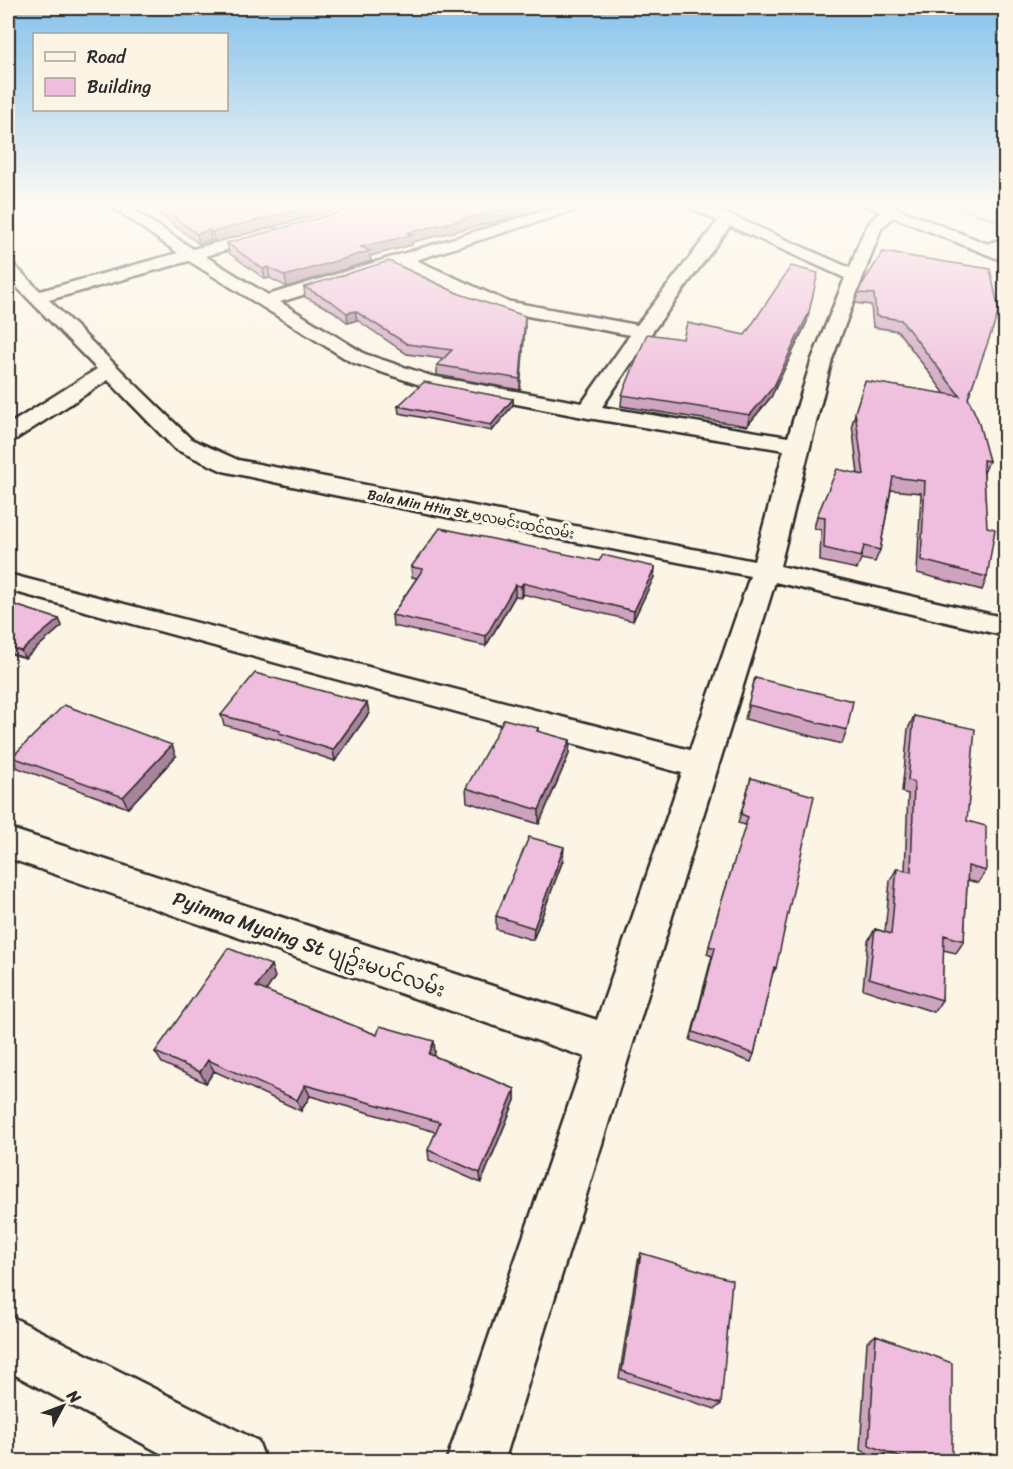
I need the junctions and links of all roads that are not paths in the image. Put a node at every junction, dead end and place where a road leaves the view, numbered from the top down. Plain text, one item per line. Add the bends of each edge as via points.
1 (12, 272) edge
2 (131, 272) edge
3 (218, 272) edge
4 (357, 272) edge
5 (428, 272) edge
6 (687, 272) edge
7 (845, 272) edge
8 (857, 272) edge
9 (855, 276) junction
10 (38, 297) junction
11 (266, 301) junction
12 (642, 332) junction
13 (110, 370) junction
14 (588, 411) junction
15 (8, 434) edge
16 (797, 445) junction
17 (765, 571) junction
18 (8, 582) edge
19 (1005, 627) edge
20 (702, 766) junction
21 (8, 843) edge
22 (610, 1045) junction
23 (8, 1342) edge
24 (237, 1461) edge
25 (475, 1461) edge

1 - 10 street, Bala Min Htin St ဗလမင်းထင်လမ်း
2 - 10 street
3 - 11 street
4 - 11 street
5 - 12 street via 501,306
6 - 12 street
7 - 9 street
8 - 9 street
9 - 16 street via 822,359
10 - 13 street, Bala Min Htin St ဗလမင်းထင်လမ်း
11 - 14 street via 358,358 427,381
12 - 14 street
13 - 15 street
13 - 17 street, Bala Min Htin St ဗလမင်းထင်လမ်း via 183,444 231,466
14 - 16 street
16 - 17 street
17 - 19 street, Bala Min Htin St ဗလမင်းထင်လမ်း
17 - 20 street
18 - 20 street
20 - 22 street
21 - 22 street, Pyinma Myaing St ပျဥ်းမပင်လမ်း
22 - 25 street
23 - 24 street

